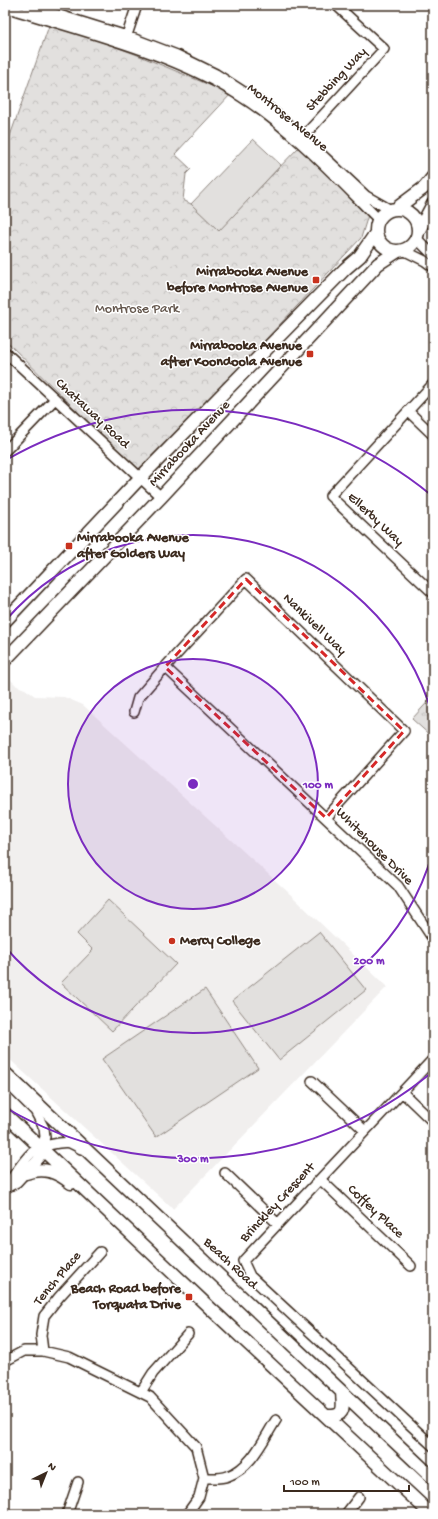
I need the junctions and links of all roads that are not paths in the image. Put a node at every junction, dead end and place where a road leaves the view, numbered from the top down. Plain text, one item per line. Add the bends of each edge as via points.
1 (27, 5) edge
2 (137, 5) edge
3 (336, 5) edge
4 (6, 9) edge
5 (126, 40) junction
6 (301, 140) junction
7 (433, 177) edge
8 (433, 204) edge
9 (393, 209) junction
10 (378, 219) junction
11 (376, 233) junction
12 (417, 235) junction
13 (400, 251) junction
14 (433, 255) edge
15 (433, 266) edge
16 (5, 352) edge
17 (433, 384) edge
18 (55, 398) junction
19 (408, 411) junction
20 (433, 434) edge
21 (5, 451) edge
22 (140, 478) junction
23 (161, 497) junction
24 (433, 593) edge
25 (5, 621) edge
26 (5, 660) edge
27 (165, 667) junction
28 (134, 712) dead end
29 (326, 818) junction
30 (433, 939) edge
31 (433, 1058) edge
32 (5, 1073) edge
33 (5, 1081) edge
34 (312, 1081) dead end
35 (402, 1092) junction
36 (5, 1114) edge
37 (433, 1122) edge
38 (365, 1131) junction
39 (41, 1148) junction
40 (89, 1152) junction
41 (26, 1173) junction
42 (225, 1174) dead end
43 (320, 1179) junction
44 (5, 1189) edge
45 (104, 1208) junction
46 (278, 1224) junction
47 (100, 1252) dead end
48 (411, 1266) dead end
49 (188, 1334) dead end
50 (43, 1351) junction
51 (5, 1361) edge
52 (140, 1392) junction
53 (342, 1392) junction
54 (326, 1416) junction
55 (276, 1420) dead end
56 (433, 1446) edge
57 (204, 1478) junction
58 (433, 1478) edge
59 (78, 1482) dead end
60 (359, 1498) dead end
61 (67, 1514) edge
62 (187, 1514) edge
63 (346, 1514) edge
64 (431, 1514) edge

1 - 5 street, Montrose Avenue
2 - 5 street
3 - 6 street, Stebbing Way via 384,49
4 - 5 street, Montrose Avenue
5 - 6 street, Montrose Avenue via 214,81
6 - 9 street, Montrose Avenue via 366,196
6 - 10 street, Montrose Avenue
7 - 9 main road via 425,187
8 - 12 main road, Mirrabooka Avenue
9 - 10 main road
9 - 12 main road via 404,210 415,218 418,225
10 - 11 main road, Mirrabooka Avenue
11 - 13 main road via 381,244 391,250
11 - 22 main road, Mirrabooka Avenue via 360,256
12 - 13 main road, Mirrabooka Avenue via 413,244
12 - 14 street
13 - 15 street
13 - 23 main road, Mirrabooka Avenue via 378,264
16 - 18 street, Chataway Road
17 - 19 street, Ellerby Way
18 - 21 street
18 - 22 street, Chataway Road
19 - 20 street
19 - 24 street, Ellerby Way via 330,496
22 - 23 street, Chataway Road
22 - 25 main road, Mirrabooka Avenue
23 - 26 main road, Mirrabooka Avenue
27 - 28 street, Nankivell Way via 138,698
27 - 29 street, Whitehouse Drive
27 - 29 street, Nankivell Way via 246,579 404,730
29 - 30 street, Whitehouse Drive via 398,886
31 - 35 street, Brinckley Crescent
32 - 40 main road, Beach Road
33 - 39 street via 35,1111 41,1121 45,1137
34 - 38 street
35 - 37 street
35 - 38 street, Brinckley Crescent
36 - 39 main road
38 - 43 street, Brinckley Crescent
39 - 40 street via 52,1144 69,1143
39 - 41 street via 40,1157
39 - 44 street via 34,1151 11,1177
39 - 45 main road
40 - 53 main road, Beach Road
41 - 44 street
41 - 45 main road via 41,1169 53,1172
42 - 46 street
43 - 46 street, Brinckley Crescent
43 - 48 street, Coffey Place
45 - 54 main road
46 - 56 street, Brinckley Crescent via 243,1261 250,1276
47 - 50 street, Tench Place via 44,1316 41,1335
49 - 52 street
50 - 51 street via 24,1351
50 - 52 street via 69,1357
52 - 57 street via 150,1397 196,1447
53 - 54 main road via 343,1409 340,1414
53 - 58 main road, Beach Road
54 - 64 main road
55 - 57 street via 257,1451 242,1469 227,1476
57 - 62 street via 199,1497
59 - 61 street
60 - 63 street

